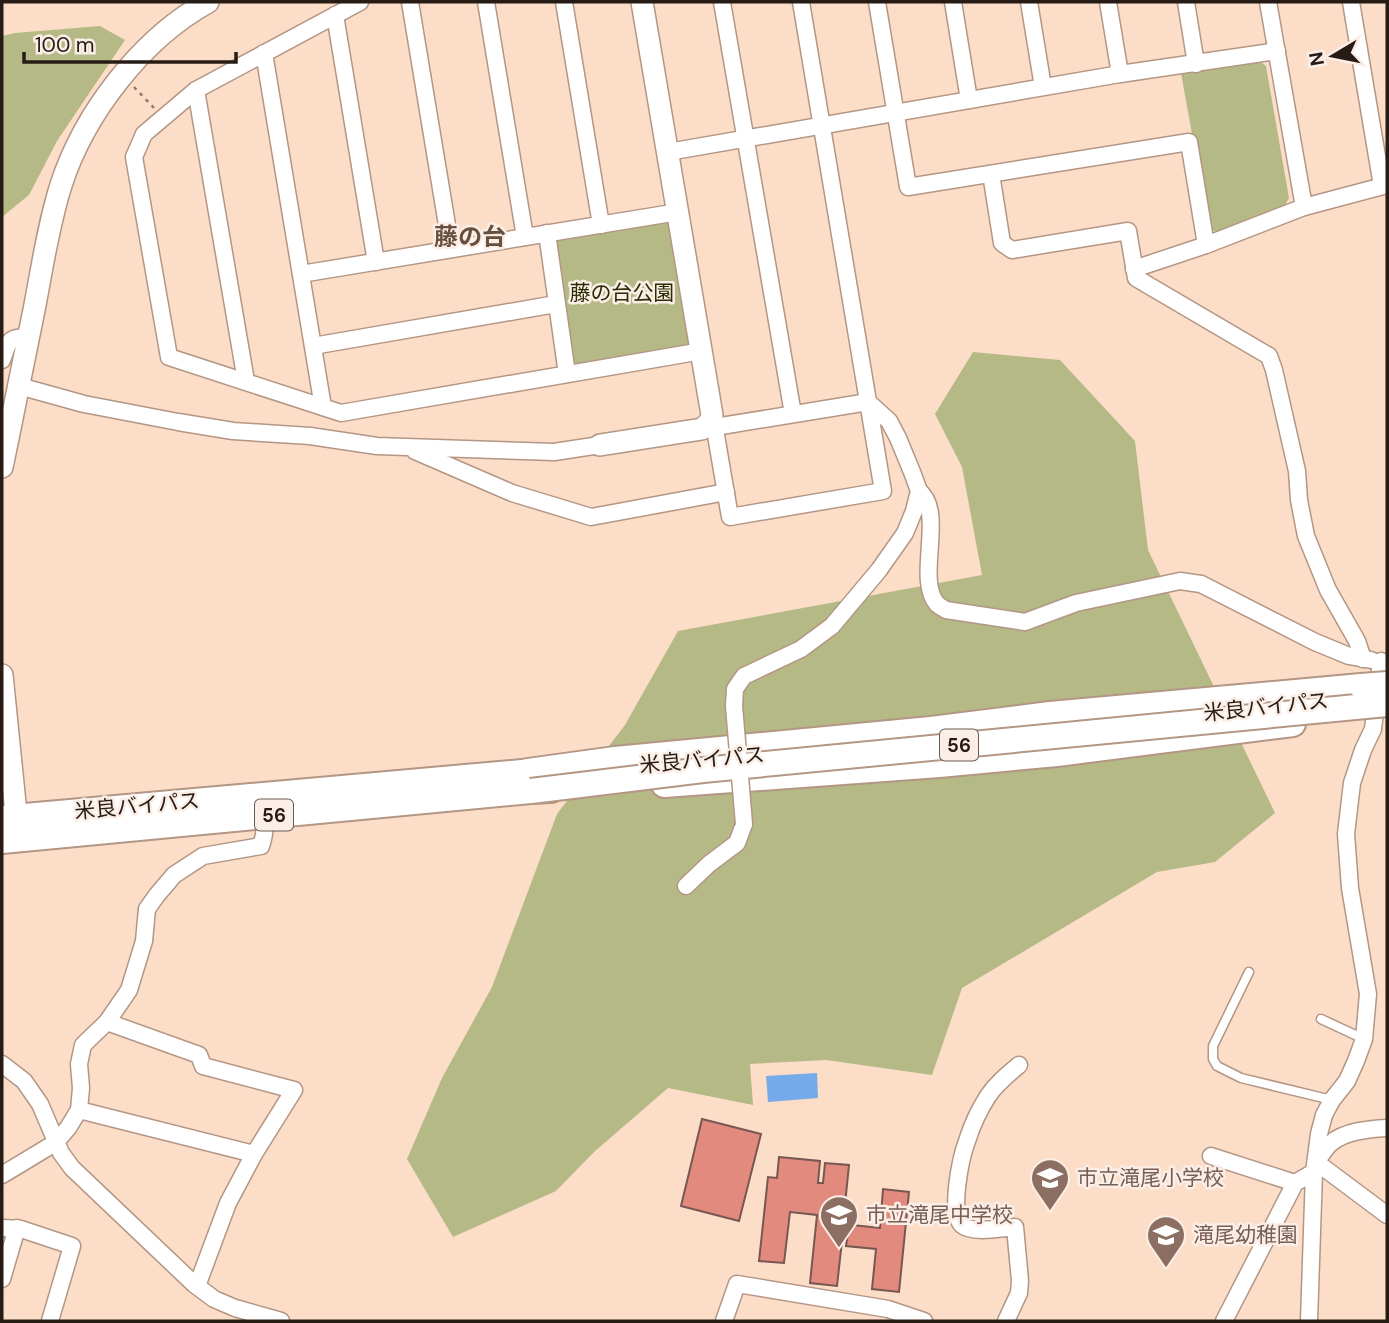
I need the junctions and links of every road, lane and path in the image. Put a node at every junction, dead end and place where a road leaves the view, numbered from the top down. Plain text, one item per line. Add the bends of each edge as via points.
1 (208, 2) edge
2 (360, 2) edge
3 (410, 2) edge
4 (486, 2) edge
5 (564, 2) edge
6 (642, 2) edge
7 (723, 2) edge
8 (800, 2) edge
9 (877, 2) edge
10 (953, 2) edge
11 (1029, 2) edge
12 (1108, 2) edge
13 (1186, 2) edge
14 (1268, 2) edge
15 (1351, 2) edge
16 (335, 15) junction
17 (1277, 51) junction
18 (264, 53) junction
19 (1196, 64) junction
20 (1120, 74) junction
21 (122, 75) junction
22 (1043, 87) junction
23 (196, 90) junction
24 (969, 100) junction
25 (896, 113) junction
26 (163, 118) junction
27 (821, 126) junction
28 (746, 139) junction
29 (668, 152) junction
30 (991, 174) junction
31 (1385, 185) edge
32 (1304, 207) junction
33 (678, 212) junction
34 (601, 225) junction
35 (547, 233) junction
36 (525, 237) junction
37 (1206, 245) junction
38 (451, 249) junction
39 (376, 262) junction
40 (1134, 269) junction
41 (301, 274) junction
42 (556, 304) junction
43 (28, 337) junction
44 (313, 346) junction
45 (702, 351) junction
46 (2, 360) edge
47 (567, 374) junction
48 (246, 381) junction
49 (19, 386) junction
50 (868, 402) junction
51 (711, 405) junction
52 (323, 407) junction
53 (793, 414) junction
54 (715, 427) junction
55 (600, 445) joint
56 (406, 447) junction
57 (2, 467) edge
58 (919, 491) junction
59 (726, 492) junction
60 (1363, 659) junction
61 (1385, 668) edge
62 (2, 675) edge
63 (1387, 695) edge
64 (1387, 704) edge
65 (1375, 722) edge
66 (529, 781) junction
67 (261, 806) junction
68 (9, 829) edge
69 (685, 886) dead end
70 (1249, 972) dead end
71 (1321, 1018) dead end
72 (107, 1023) junction
73 (1364, 1039) junction
74 (2, 1065) edge
75 (1018, 1065) dead end
76 (1332, 1100) junction
77 (79, 1110) junction
78 (1387, 1128) edge
79 (55, 1143) junction
80 (254, 1154) junction
81 (1211, 1156) dead end
82 (1315, 1167) junction
83 (2, 1175) edge
84 (1295, 1183) junction
85 (1387, 1215) edge
86 (9, 1228) edge
87 (2, 1279) edge
88 (197, 1286) junction
89 (231, 1315) edge
90 (50, 1321) edge
91 (281, 1321) edge
92 (724, 1321) edge
93 (924, 1321) edge
94 (1006, 1321) edge
95 (1224, 1321) edge
96 (1308, 1321) edge

1 - 21 street via 176,23
2 - 16 street
3 - 38 street
4 - 36 street
5 - 34 street
6 - 29 street
7 - 28 street
8 - 27 street
9 - 25 street
10 - 24 street
11 - 22 street
12 - 20 street
13 - 19 street
14 - 17 street
15 - 31 street
16 - 18 street
16 - 39 street
17 - 19 street
17 - 32 street
18 - 23 street
18 - 41 street
19 - 20 street
20 - 22 street
21 - 26 path
21 - 43 street via 100,104 67,168
22 - 24 street
23 - 26 street
23 - 48 street
24 - 25 street
25 - 27 street
25 - 30 street via 908,187
26 - 48 street via 144,134 134,157 169,357
27 - 28 street
27 - 50 street
28 - 29 street
28 - 53 street
29 - 33 street
30 - 37 street via 1189,142
30 - 40 street via 1002,243 1012,250 1128,231
31 - 32 street
32 - 37 street
33 - 34 street
33 - 45 street
34 - 35 street
35 - 36 street
35 - 42 street
36 - 38 street
37 - 40 street
38 - 39 street
39 - 41 street
40 - 60 street via 1136,278 1269,356 1297,471 1306,536
41 - 44 street
42 - 44 street
42 - 47 street
43 - 46 street via 10,340
43 - 49 street
44 - 52 street
45 - 47 street
45 - 51 street
47 - 52 street via 341,413
48 - 52 street
49 - 56 street via 84,404 233,431
49 - 57 street
50 - 53 street
50 - 58 street via 898,438
50 - 59 street via 883,491 730,517
51 - 54 street
51 - 55 street via 711,420 702,429
53 - 54 street
54 - 59 street
55 - 56 street via 554,452
56 - 59 street via 512,494 591,517
58 - 60 street via 925,495 930,517 929,585 936,603 946,610 1025,622 1076,603 1180,581 1201,584 1315,642
58 - 69 street, bridge via 905,533 832,626 801,649 744,676 735,689 744,824 737,843
60 - 61 street
61 - 65 street
61 - 66 main road, bridge via 1361,686 615,759
62 - 68 street
63 - 66 main road, 米良バイパス / 56 via 616,768
64 - 66 main road, 米良バイパス / 56, bridge via 716,768
65 - 66 main road via 746,780 600,789
65 - 73 street via 1352,783 1346,834 1368,994
66 - 67 main road, 米良バイパス / 56
67 - 68 main road, 米良バイパス / 56
67 - 72 street via 266,832 261,846 204,856 174,875 147,909 144,941 129,990
70 - 76 lane via 1213,1046 1217,1066 1241,1078
71 - 73 lane
72 - 77 street via 83,1045
72 - 80 street via 199,1055 203,1066 294,1090
73 - 76 street via 1347,1081
74 - 79 street via 24,1081 40,1104
75 - 94 street via 995,1087 967,1140 956,1215 971,1230 1015,1227 1020,1281
76 - 82 street via 1319,1134
77 - 79 street
77 - 80 street
78 - 82 street via 1349,1134 1331,1143
79 - 83 street
79 - 88 street via 72,1168
80 - 88 street via 228,1203
81 - 84 street
82 - 84 street
82 - 85 street
82 - 96 street
84 - 95 street
86 - 87 street
86 - 90 street via 72,1246
88 - 89 street
89 - 91 street
92 - 93 street via 737,1284 888,1309

